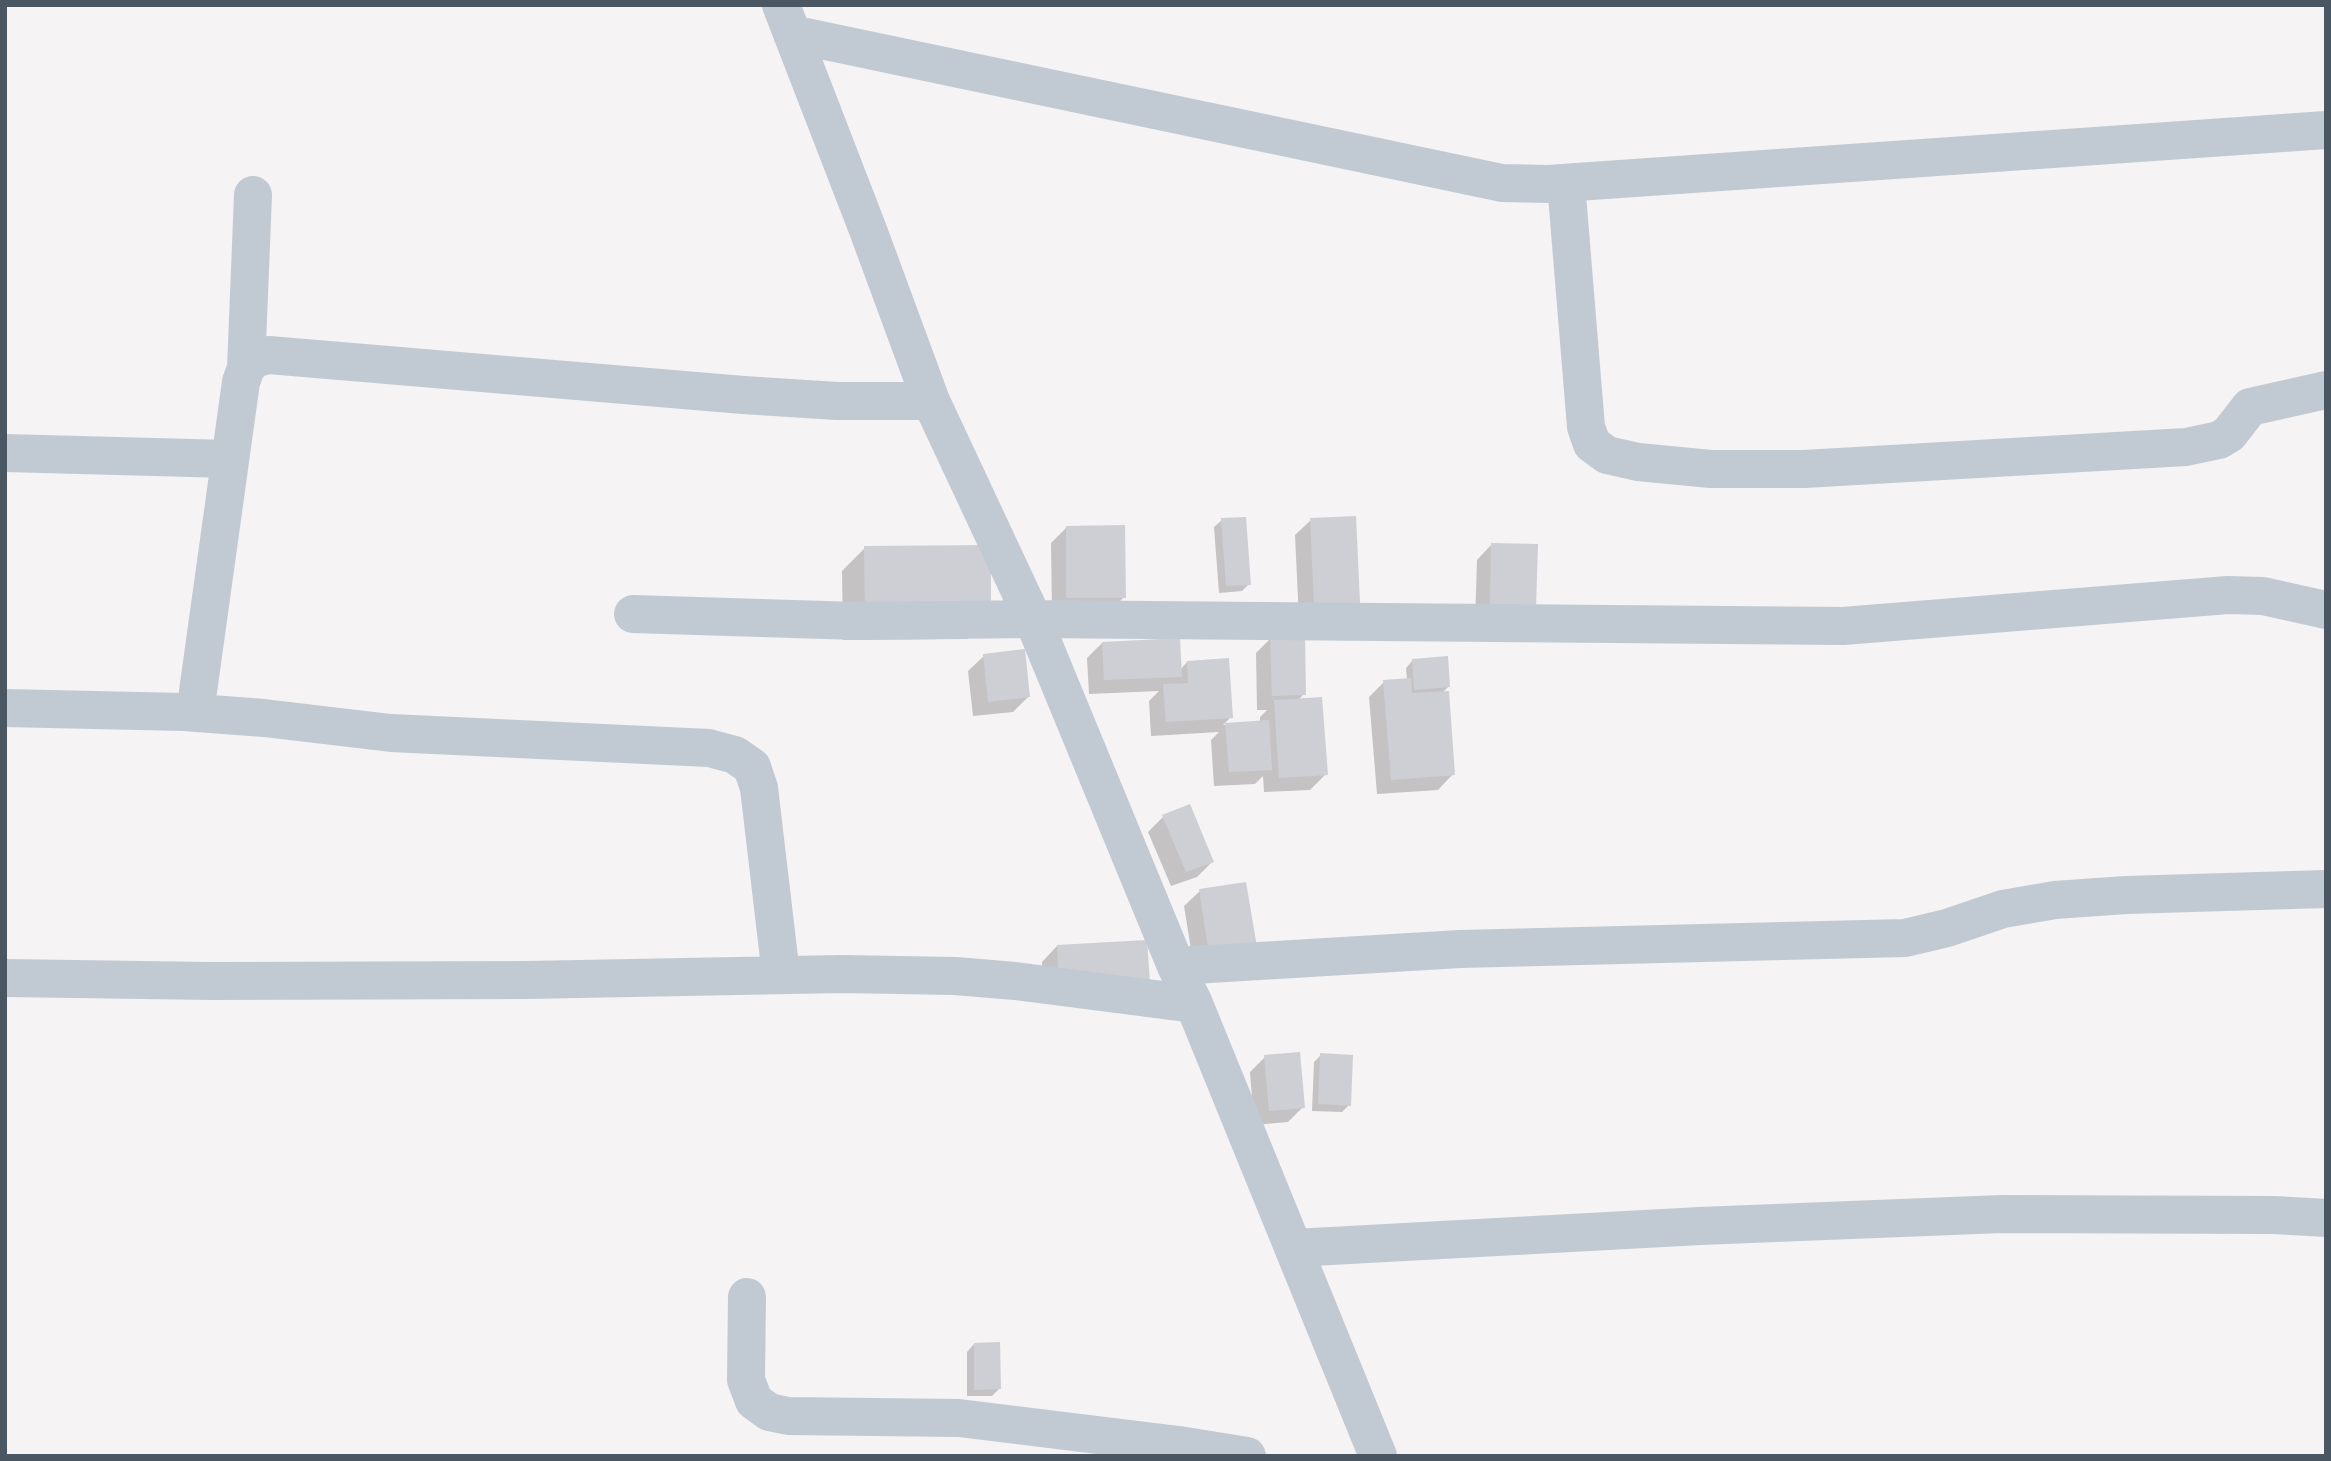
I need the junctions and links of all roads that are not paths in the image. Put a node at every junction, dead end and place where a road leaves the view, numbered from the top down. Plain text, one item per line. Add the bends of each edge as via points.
1 (787, 20) edge
2 (2326, 130) edge
3 (1566, 183) junction
4 (253, 195) dead end
5 (246, 368) junction
6 (2326, 390) edge
7 (931, 401) junction
8 (5, 453) edge
9 (229, 459) junction
10 (2326, 610) edge
11 (633, 614) dead end
12 (1033, 619) junction
13 (5, 708) edge
14 (195, 713) junction
15 (2326, 889) edge
16 (1176, 966) junction
17 (780, 975) junction
18 (5, 978) edge
19 (1194, 1004) junction
20 (2326, 1218) edge
21 (1294, 1248) junction
22 (747, 1297) dead end
23 (1247, 1456) edge
24 (1378, 1456) edge

1 - 3 street via 1502,184
1 - 7 street
2 - 3 street
3 - 6 street via 1586,427 1592,444 1607,455 1710,469 1804,468 2186,447 2229,434 2250,407
4 - 5 street
5 - 7 street via 254,359 269,355 743,395
5 - 9 street
7 - 12 street
8 - 9 street
9 - 14 street
10 - 12 street via 2263,596 2228,595 1843,626
11 - 12 street via 857,621
12 - 16 street
13 - 14 street
14 - 17 street via 391,733 709,748 735,755 752,767 759,788
15 - 16 street via 2055,900 2003,909 1905,938 1460,949
16 - 19 street
17 - 18 street via 527,980
17 - 19 street via 955,976
19 - 21 street
20 - 21 street via 2001,1214
21 - 24 street
22 - 23 street via 746,1380 754,1401 769,1412 959,1418

